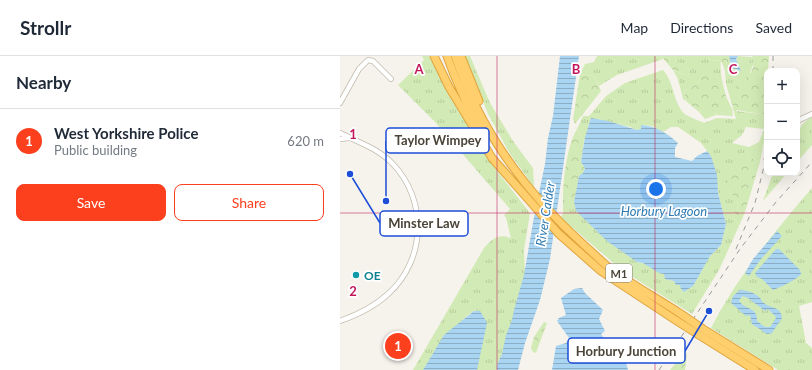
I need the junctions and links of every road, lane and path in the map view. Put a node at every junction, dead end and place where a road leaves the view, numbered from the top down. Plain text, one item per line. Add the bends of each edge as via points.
1 (434, 56) edge
2 (447, 56) edge
3 (455, 56) edge
4 (461, 56) edge
5 (391, 79) dead end
6 (342, 93) edge
7 (340, 103) edge
8 (812, 114) edge
9 (800, 120) edge
10 (340, 133) edge
11 (348, 138) junction
12 (340, 139) edge
13 (497, 142) junction
14 (503, 169) junction
15 (679, 318) junction
16 (340, 321) edge
17 (701, 332) junction
18 (754, 370) edge
19 (769, 370) edge

1 - 14 highway via 492,158
2 - 14 highway, M1 via 470,111
3 - 13 highway, M1 via 476,107
4 - 13 highway
5 - 6 street via 373,61 368,60
6 - 7 street
8 - 9 street
10 - 11 street
11 - 12 street
11 - 16 street via 380,153 402,175 415,203 418,236 409,265 397,285 376,304
13 - 15 highway, M1 via 526,186 562,225 607,266
14 - 15 highway, M1 via 559,234 601,271
15 - 17 highway, M1, bridge
17 - 18 highway, M1
17 - 19 highway, M1

